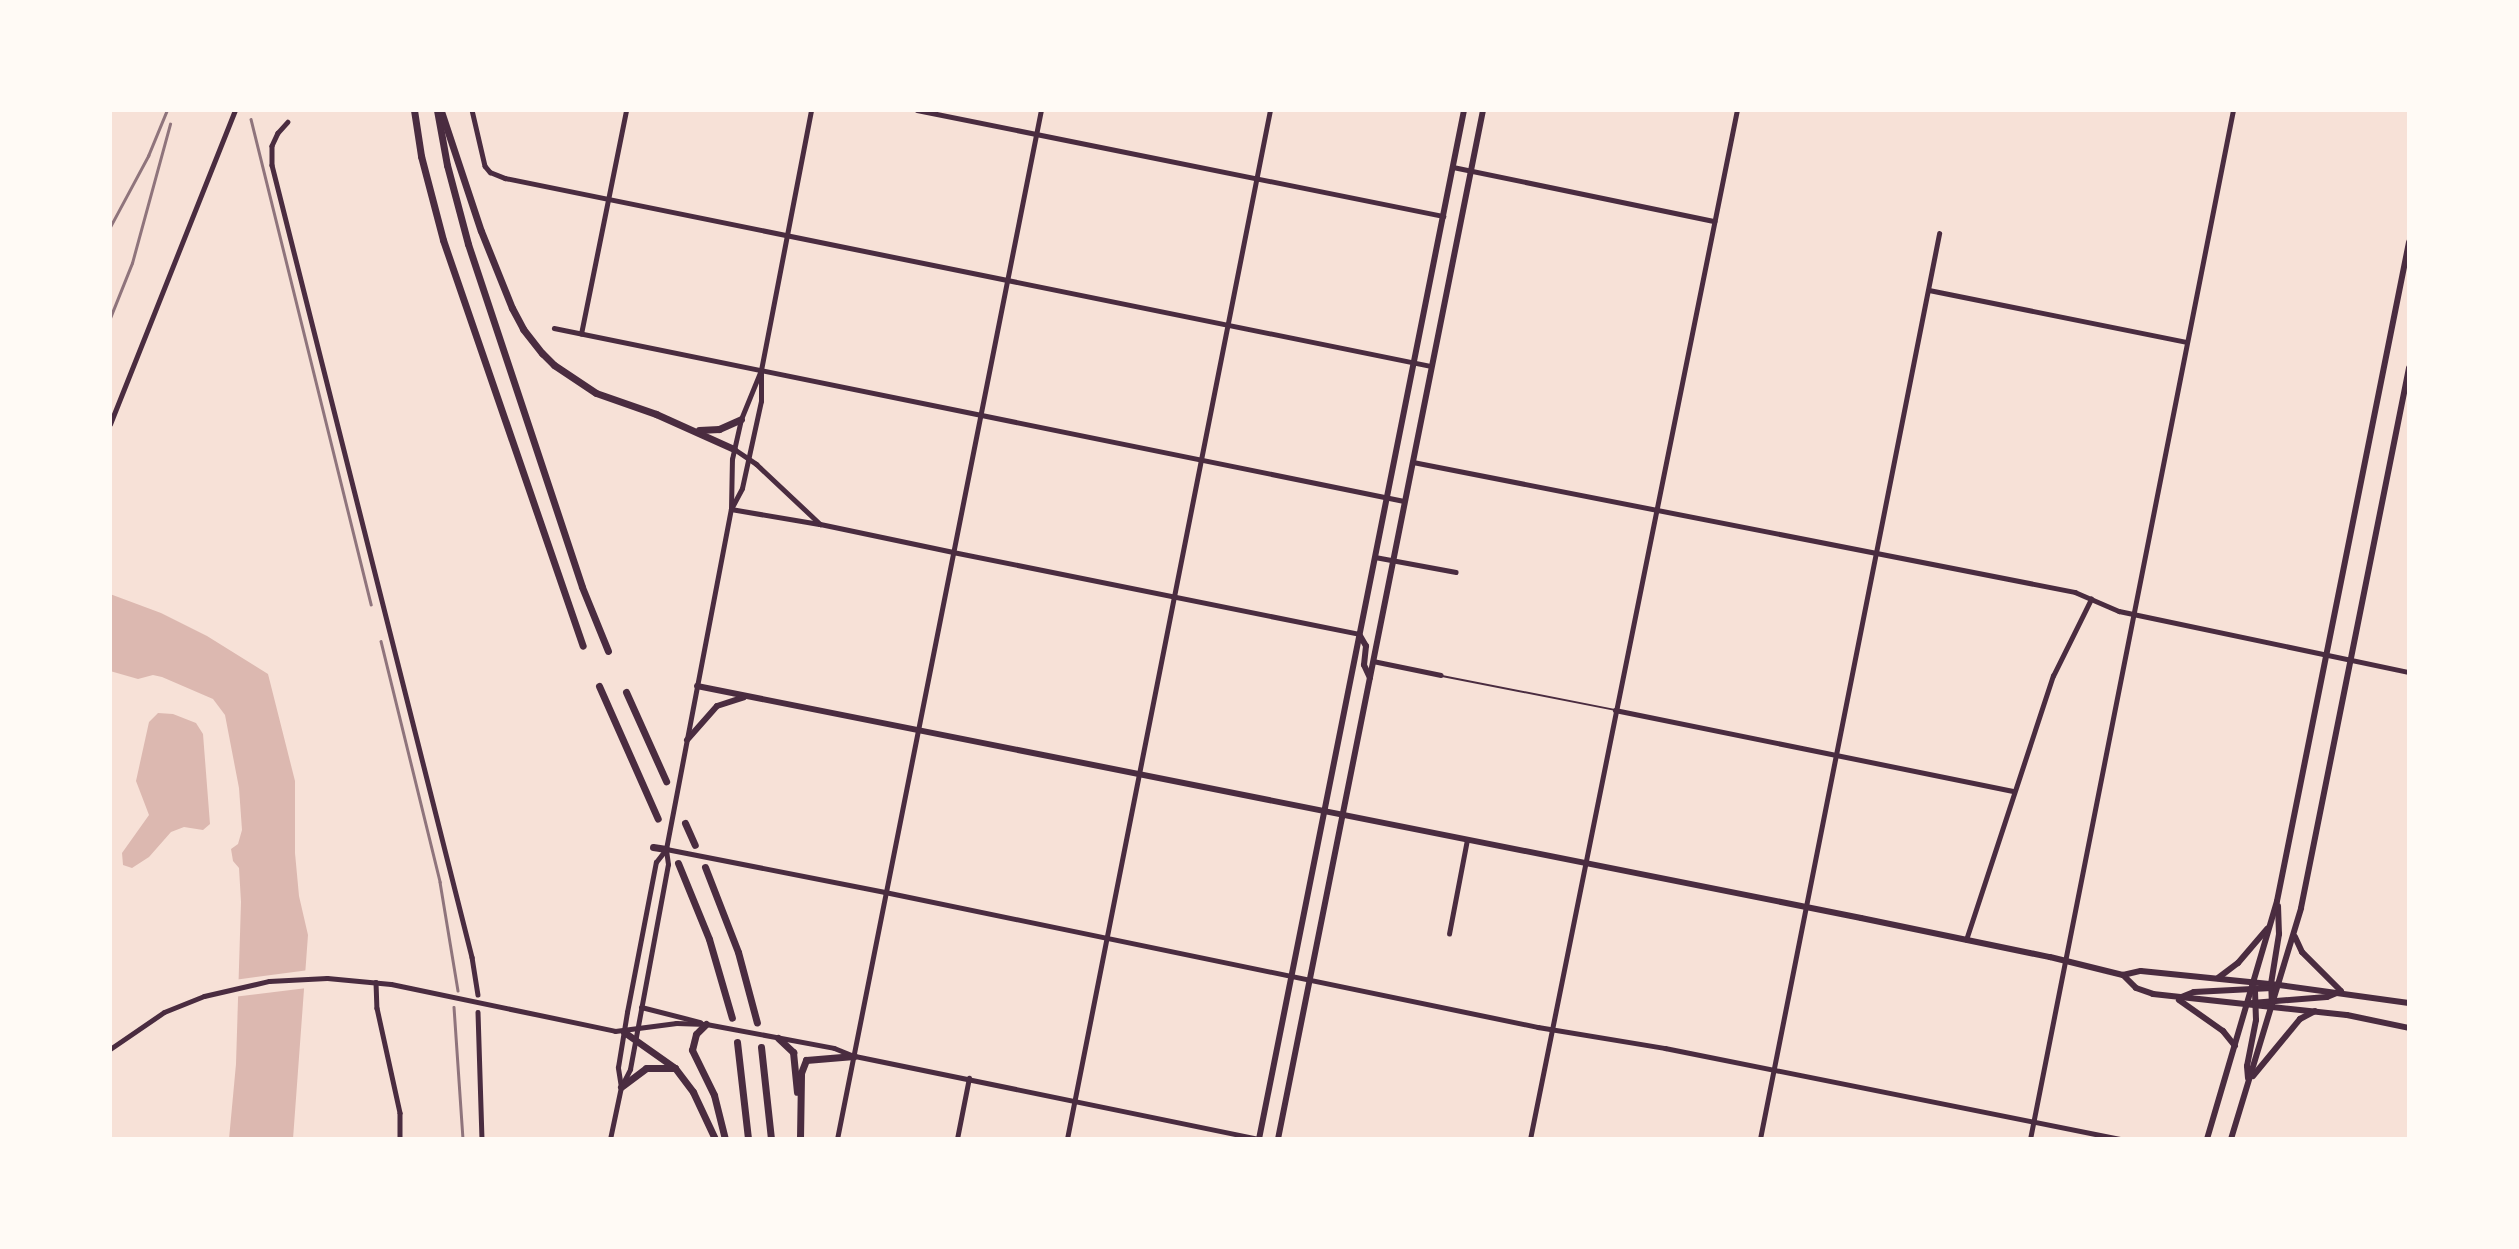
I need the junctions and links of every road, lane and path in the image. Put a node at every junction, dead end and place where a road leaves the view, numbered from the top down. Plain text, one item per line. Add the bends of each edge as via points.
1 (235, 110) edge
2 (414, 110) edge
3 (439, 110) edge
4 (471, 110) edge
5 (626, 110) edge
6 (811, 110) edge
7 (917, 110) edge
8 (1041, 110) edge
9 (1270, 110) edge
10 (1464, 110) edge
11 (1483, 110) edge
12 (1737, 110) edge
13 (2233, 110) edge
14 (288, 122) dead end
15 (1037, 134) junction
16 (1453, 167) junction
17 (1471, 171) junction
18 (1256, 177) junction
19 (608, 199) junction
20 (1443, 216) junction
21 (1714, 220) junction
22 (1939, 234) dead end
23 (787, 235) junction
24 (2409, 242) edge
25 (1008, 279) junction
26 (1929, 290) junction
27 (1228, 325) junction
28 (554, 328) dead end
29 (581, 334) junction
30 (2186, 342) junction
31 (1414, 363) junction
32 (1431, 366) junction
33 (2409, 368) edge
34 (761, 370) junction
35 (981, 414) junction
36 (741, 419) junction
37 (110, 424) edge
38 (695, 430) junction
39 (734, 449) junction
40 (749, 459) junction
41 (1202, 460) junction
42 (1412, 461) junction
43 (1387, 497) junction
44 (1404, 501) junction
45 (731, 509) junction
46 (1656, 509) junction
47 (820, 524) junction
48 (953, 552) junction
49 (1877, 552) junction
50 (1376, 557) junction
51 (1392, 560) junction
52 (1456, 572) dead end
53 (1174, 598) junction
54 (2091, 599) junction
55 (2133, 614) junction
56 (1359, 634) junction
57 (583, 646) dead end
58 (608, 651) dead end
59 (2326, 655) junction
60 (2350, 660) junction
61 (1373, 661) junction
62 (2409, 672) edge
63 (1441, 675) joint
64 (1370, 678) junction
65 (599, 686) dead end
66 (697, 686) junction
67 (626, 692) dead end
68 (748, 696) junction
69 (1615, 710) junction
70 (919, 728) junction
71 (687, 740) junction
72 (1835, 755) junction
73 (1139, 773) junction
74 (666, 780) dead end
75 (2014, 791) junction
76 (1325, 811) junction
77 (1343, 815) junction
78 (658, 819) dead end
79 (685, 823) dead end
80 (1467, 840) junction
81 (695, 845) dead end
82 (653, 847) dead end
83 (666, 849) junction
84 (678, 863) dead end
85 (1584, 864) junction
86 (705, 867) dead end
87 (885, 892) junction
88 (2277, 901) junction
89 (1805, 907) junction
90 (2270, 925) junction
91 (1449, 933) dead end
92 (2294, 935) junction
93 (1107, 937) junction
94 (1966, 940) junction
95 (2065, 961) junction
96 (1292, 975) junction
97 (2123, 975) junction
98 (1309, 979) junction
99 (2216, 979) junction
100 (376, 982) junction
101 (2280, 985) junction
102 (2271, 986) junction
103 (2254, 988) junction
104 (2342, 991) junction
105 (478, 995) dead end
106 (2178, 999) junction
107 (2273, 1003) junction
108 (2409, 1003) edge
109 (2253, 1004) junction
110 (641, 1007) junction
111 (2315, 1011) junction
112 (478, 1012) dead end
113 (733, 1018) dead end
114 (757, 1023) dead end
115 (706, 1024) junction
116 (637, 1027) junction
117 (1551, 1028) junction
118 (2409, 1028) edge
119 (624, 1032) junction
120 (775, 1037) junction
121 (635, 1040) junction
122 (737, 1042) dead end
123 (2235, 1046) junction
124 (761, 1047) dead end
125 (110, 1049) edge
126 (854, 1056) junction
127 (675, 1068) junction
128 (1774, 1069) junction
129 (969, 1079) junction
130 (2249, 1081) junction
131 (621, 1087) junction
132 (1074, 1100) junction
133 (799, 1110) junction
134 (2033, 1123) junction
135 (400, 1139) edge
136 (482, 1139) edge
137 (610, 1139) edge
138 (715, 1139) edge
139 (725, 1139) edge
140 (748, 1139) edge
141 (771, 1139) edge
142 (800, 1139) edge
143 (837, 1139) edge
144 (957, 1139) edge
145 (1067, 1139) edge
146 (1260, 1139) edge
147 (1278, 1139) edge
148 (1530, 1139) edge
149 (1760, 1139) edge
150 (2030, 1139) edge
151 (2121, 1139) edge
152 (2207, 1139) edge
153 (2231, 1139) edge

1 - 37 street
2 - 57 highway via 443,240
3 - 38 highway via 503,286 523,329 542,353 596,393
3 - 58 highway via 447,165 468,244 582,587
4 - 19 street via 490,172
5 - 19 street
6 - 23 street
7 - 15 street
8 - 15 street
9 - 18 street
10 - 16 main road
11 - 17 main road
12 - 21 street
13 - 30 street
14 - 105 street via 272,146 272,165
15 - 18 street
15 - 25 street
16 - 17 street
16 - 20 main road
17 - 21 street
17 - 32 main road
18 - 20 street
18 - 27 street
19 - 23 street
19 - 29 street
20 - 31 main road
21 - 46 street
22 - 26 street
23 - 25 street
23 - 34 street
24 - 59 main road
25 - 27 street
25 - 35 street
26 - 30 street
26 - 49 street
27 - 31 street
27 - 41 street
28 - 29 street
29 - 34 street
30 - 55 street
31 - 32 street
31 - 43 main road
32 - 42 main road
33 - 60 main road
34 - 35 street
34 - 36 street
34 - 40 street via 761,401
35 - 41 street
35 - 48 street
36 - 38 highway via 719,429
36 - 39 street
38 - 39 highway
39 - 40 street
39 - 45 street
40 - 45 street
40 - 47 street
41 - 43 street
41 - 53 street
42 - 44 main road
42 - 46 street
43 - 44 street
43 - 50 main road
44 - 51 main road
45 - 47 street
45 - 66 street
46 - 49 street
46 - 69 street
47 - 48 street
48 - 53 street
48 - 70 street
49 - 54 street
49 - 72 street
50 - 51 street
50 - 56 main road
51 - 52 street
51 - 61 main road
53 - 56 street
53 - 73 street
54 - 55 street
54 - 75 street via 2053,676
55 - 59 street
55 - 95 street
56 - 64 main road via 1366,646 1364,665
56 - 76 main road
59 - 60 street
59 - 88 main road
60 - 62 street
60 - 92 main road
61 - 63 street
61 - 64 main road
63 - 69 lane
64 - 77 main road
65 - 78 highway
66 - 68 main road
66 - 71 street
67 - 74 highway
68 - 70 main road
68 - 71 main road via 717,706
69 - 72 street
69 - 85 street
70 - 73 main road
70 - 87 street
71 - 83 street
72 - 75 street
72 - 89 street
73 - 76 main road
73 - 93 street
75 - 94 street
76 - 77 main road
76 - 96 main road
77 - 80 main road
77 - 98 main road
79 - 81 highway
80 - 85 main road
80 - 91 street
82 - 83 highway
83 - 87 street
83 - 110 street via 666,876
83 - 119 street via 658,858
84 - 113 highway via 709,939
85 - 89 main road
85 - 117 street
86 - 114 highway via 738,952
87 - 93 street
87 - 126 street
88 - 90 main road
88 - 102 main road via 2279,934
89 - 94 main road
89 - 128 street
90 - 99 main road via 2238,963
90 - 103 main road
92 - 101 main road
92 - 104 main road via 2302,952
93 - 96 street
93 - 132 street
94 - 95 main road
95 - 97 main road
95 - 134 street
96 - 98 street
96 - 146 main road
97 - 99 main road via 2141,971
97 - 106 main road via 2136,988
98 - 117 street
98 - 147 main road
99 - 103 main road
100 - 119 street
100 - 125 street via 327,978 269,981 219,991 164,1012
100 - 135 street via 377,1008 400,1113
101 - 102 main road
101 - 104 main road
101 - 107 main road
102 - 103 main road
102 - 107 main road
103 - 106 main road via 2194,992
103 - 109 main road
104 - 107 main road
104 - 108 main road
106 - 109 main road
106 - 123 main road via 2223,1031
107 - 109 main road
107 - 111 main road
107 - 130 main road
109 - 123 main road
109 - 130 main road
110 - 115 street
110 - 116 street
111 - 118 main road
111 - 130 main road via 2300,1019
112 - 136 street
115 - 116 street
115 - 120 street
115 - 139 highway via 692,1050 714,1095
116 - 119 street
116 - 121 street
117 - 128 street
117 - 148 street
119 - 121 highway
119 - 131 street via 618,1067
120 - 126 street
120 - 133 highway via 793,1052
121 - 127 highway
121 - 131 street
122 - 140 highway
123 - 152 main road
124 - 141 highway
126 - 129 street
126 - 133 highway via 806,1060
126 - 143 street
127 - 131 highway via 642,1069
127 - 138 highway via 694,1092
128 - 134 street
128 - 149 street
129 - 132 street
129 - 144 street
130 - 153 main road
131 - 137 street
132 - 145 street
132 - 146 street
133 - 142 highway
134 - 150 street
134 - 151 street

